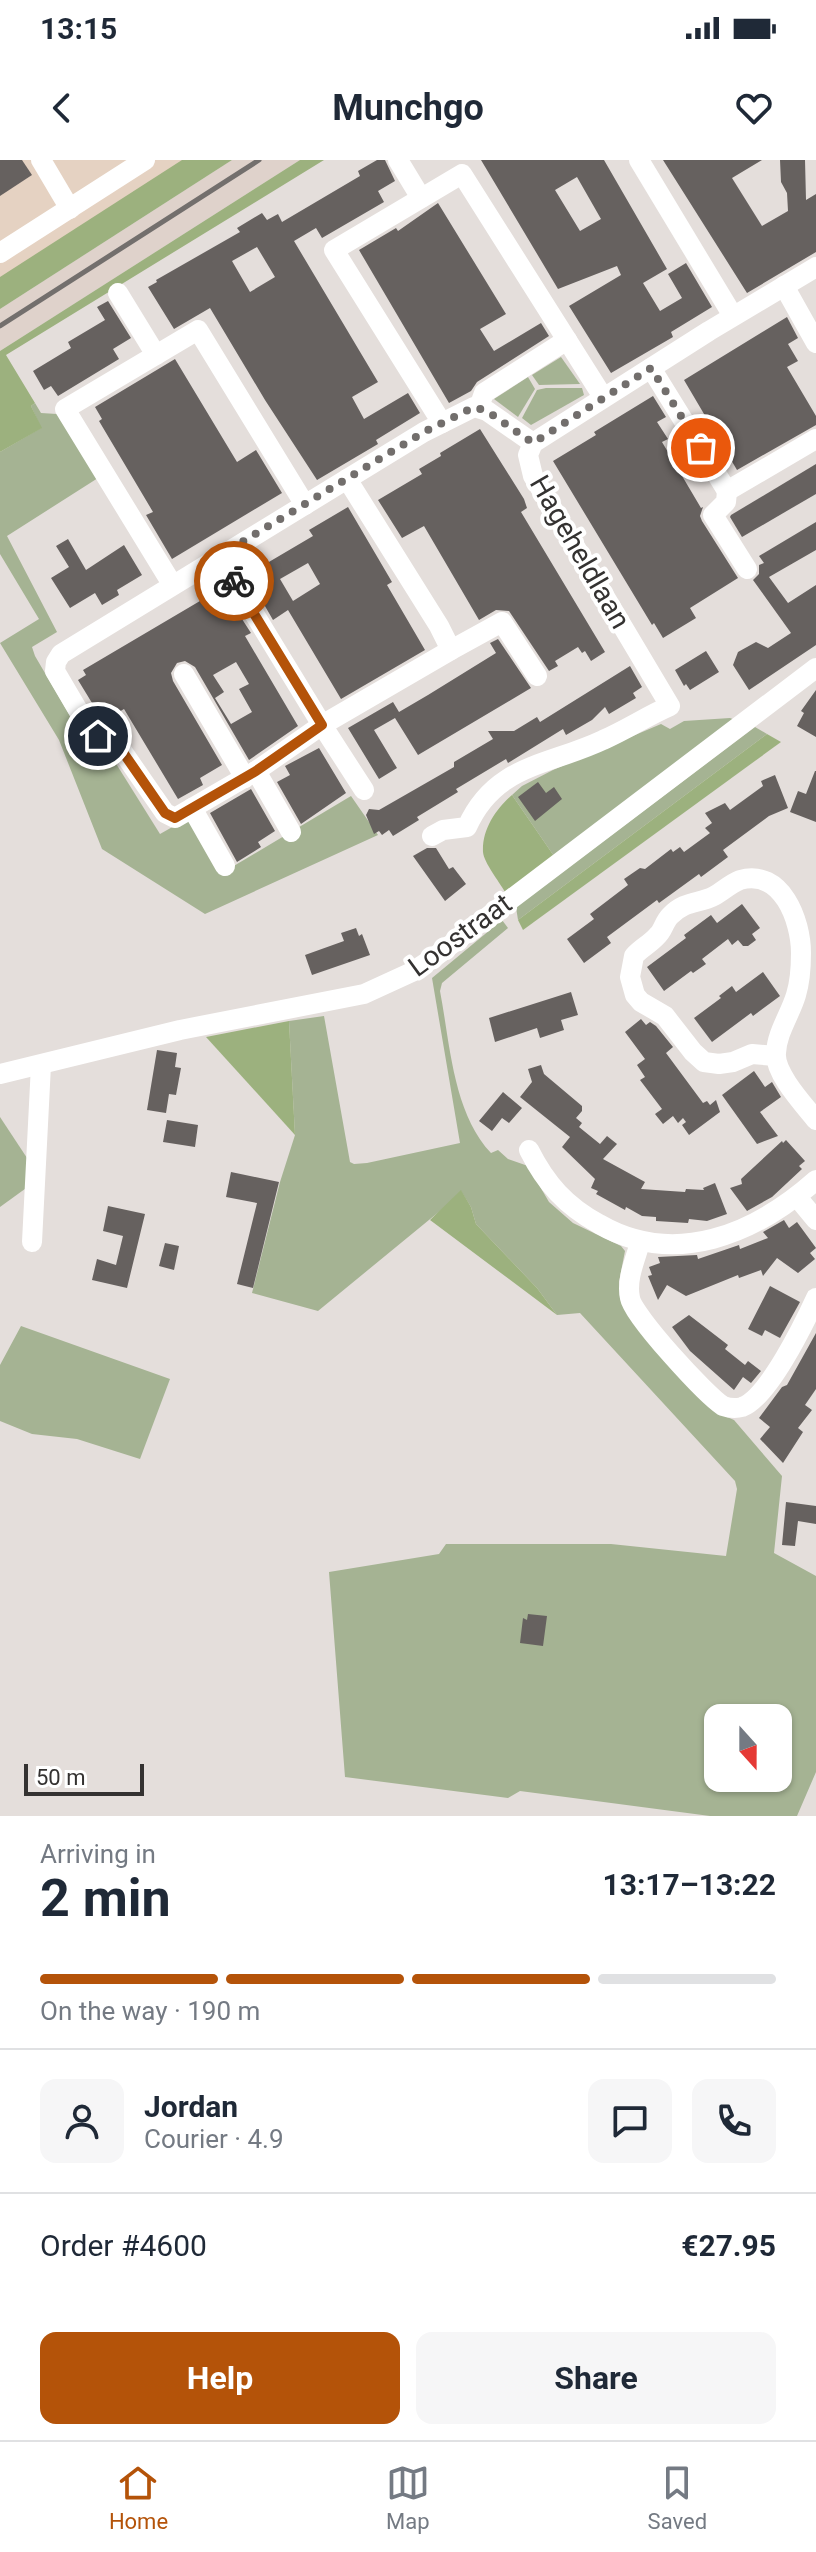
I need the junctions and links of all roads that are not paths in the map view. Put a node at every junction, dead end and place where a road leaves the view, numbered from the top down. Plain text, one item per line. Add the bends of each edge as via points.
1 (41, 160) edge
2 (145, 160) edge
3 (398, 160) edge
4 (639, 160) edge
5 (421, 198) junction
6 (70, 209) junction
7 (0, 253) edge
8 (816, 267) edge
9 (784, 286) junction
10 (118, 293) dead end
11 (733, 316) junction
12 (567, 340) junction
13 (816, 343) edge
14 (156, 355) junction
15 (651, 368) junction
16 (603, 397) junction
17 (479, 407) junction
18 (442, 423) junction
19 (816, 439) edge
20 (533, 443) junction
21 (347, 479) junction
22 (727, 491) junction
23 (305, 505) junction
24 (219, 556) junction
25 (747, 569) dead end
26 (172, 584) junction
27 (451, 650) junction
28 (816, 668) edge
29 (184, 674) dead end
30 (537, 676) dead end
31 (322, 725) junction
32 (251, 775) junction
33 (364, 790) dead end
34 (192, 808) junction
35 (291, 832) dead end
36 (432, 836) dead end
37 (225, 866) dead end
38 (775, 1056) junction
39 (41, 1065) junction
40 (0, 1074) edge
41 (816, 1120) edge
42 (529, 1150) dead end
43 (816, 1180) edge
44 (797, 1197) junction
45 (816, 1220) edge
46 (32, 1242) dead end
47 (640, 1243) junction
48 (816, 1298) edge

1 - 6 street
2 - 6 street
3 - 5 street
4 - 11 street
5 - 12 street via 462,174
5 - 18 street via 334,250
6 - 7 street
8 - 9 street, Hageheldlaan
9 - 11 street, Hageheldlaan
9 - 13 street
10 - 14 street
11 - 15 street, Hageheldlaan
12 - 16 street
12 - 17 street via 484,393
14 - 23 street via 198,330
14 - 26 street via 65,409
15 - 16 street, Hageheldlaan
15 - 22 street
16 - 20 street, Hageheldlaan
17 - 18 street
17 - 20 street
18 - 21 street
19 - 22 street
20 - 36 street, Hageheldlaan via 528,455 533,476 670,706 604,740 517,772 485,796 467,827
21 - 23 street
21 - 27 street
22 - 25 street via 726,502 713,515
23 - 24 street
24 - 26 street
24 - 31 street
26 - 34 street via 61,654 55,671 92,734 118,745 165,813 175,818
27 - 30 street via 502,622
27 - 31 street
28 - 39 street, Loostraat via 436,956 389,985
29 - 32 street
31 - 32 street
31 - 33 street
32 - 34 street
32 - 35 street
34 - 37 street
38 - 38 street via 704,1062 631,986 634,956 658,936 670,915 742,880 763,882 783,894 797,919 800,979
38 - 41 street
39 - 40 street, Loostraat
39 - 46 street
42 - 47 street via 563,1201
43 - 44 street
44 - 45 street
44 - 47 street via 727,1235 678,1244
47 - 48 street via 629,1284 631,1304 723,1406 732,1409 751,1402 761,1391

